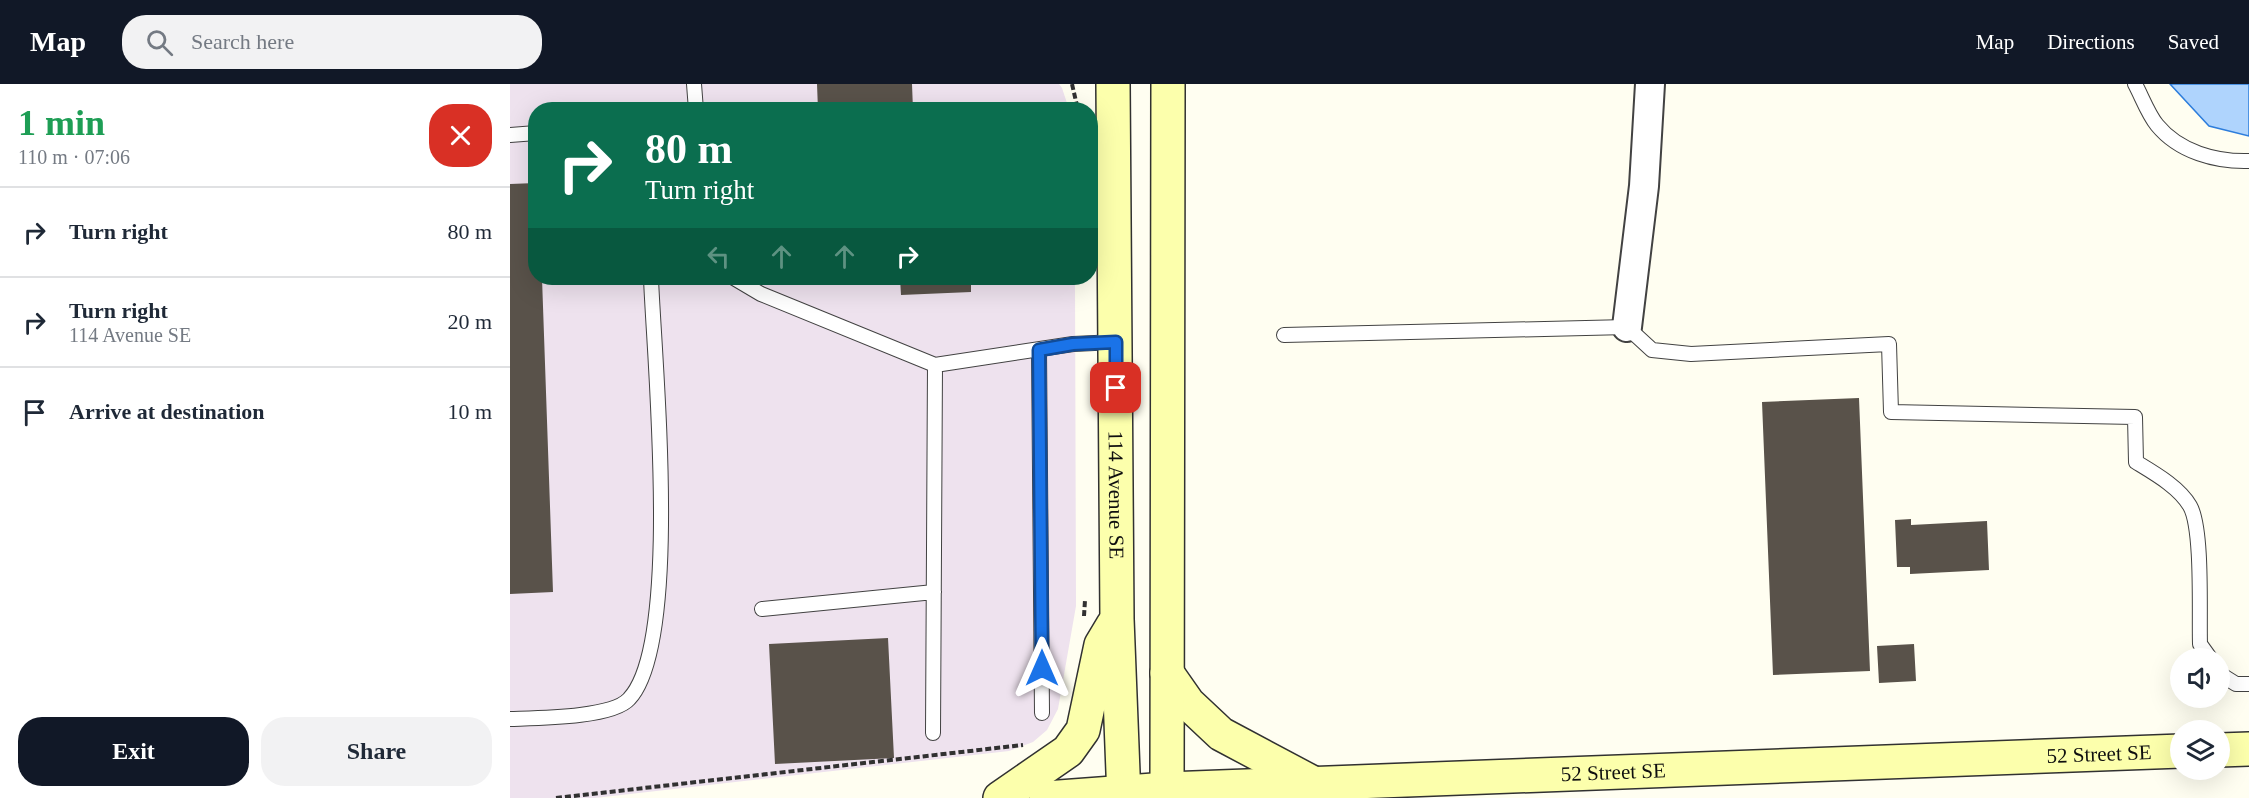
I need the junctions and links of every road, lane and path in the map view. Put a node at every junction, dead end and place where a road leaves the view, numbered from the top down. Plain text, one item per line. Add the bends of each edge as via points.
1 (694, 84) edge
2 (1072, 84) edge
3 (1168, 84) edge
4 (1650, 84) edge
5 (2135, 84) edge
6 (1109, 89) edge
7 (695, 102) edge
8 (1076, 102) edge
9 (528, 134) edge
10 (510, 135) edge
11 (2249, 161) edge
12 (651, 285) edge
13 (746, 285) edge
14 (1627, 327) junction
15 (1284, 335) dead end
16 (1116, 342) junction
17 (1039, 350) junction
18 (935, 365) junction
19 (1086, 591) dead end
20 (934, 592) junction
21 (762, 609) dead end
22 (1117, 619) junction
23 (1083, 624) dead end
24 (2203, 648) edge
25 (1167, 673) junction
26 (2230, 680) edge
27 (2249, 684) edge
28 (1042, 713) dead end
29 (510, 719) edge
30 (933, 733) dead end
31 (1030, 744) dead end
32 (2249, 749) edge
33 (2230, 750) edge
34 (2170, 751) edge
35 (1315, 783) junction
36 (1167, 794) edge
37 (1124, 795) edge
38 (556, 798) edge
39 (1000, 798) edge
40 (1046, 798) edge

1 - 7 lane
2 - 8 path
3 - 25 main road
4 - 14 street via 1644,186
5 - 11 lane via 2157,126 2194,153 2233,162
6 - 16 main road, 114 Avenue SE
9 - 10 lane
12 - 29 lane via 663,544 654,628 642,681 628,701 595,713
13 - 18 lane
14 - 15 lane
14 - 24 lane via 1652,350 1691,354 1889,344 1891,412 2135,417 2136,462 2164,480 2190,506 2196,528
16 - 17 lane
16 - 22 main road, 114 Avenue SE
17 - 18 lane
17 - 28 lane
18 - 20 lane
19 - 23 path
20 - 21 lane
20 - 30 lane
22 - 37 main road, 114 Avenue SE
22 - 39 main road via 1101,645 1083,730 1068,751
25 - 35 main road via 1188,703 1221,734
25 - 36 main road
26 - 27 lane
31 - 38 path
32 - 33 main road
34 - 35 main road, 52 Street SE
35 - 36 main road, 52 Street SE
36 - 37 main road, 52 Street SE
37 - 40 main road, 52 Street SE

